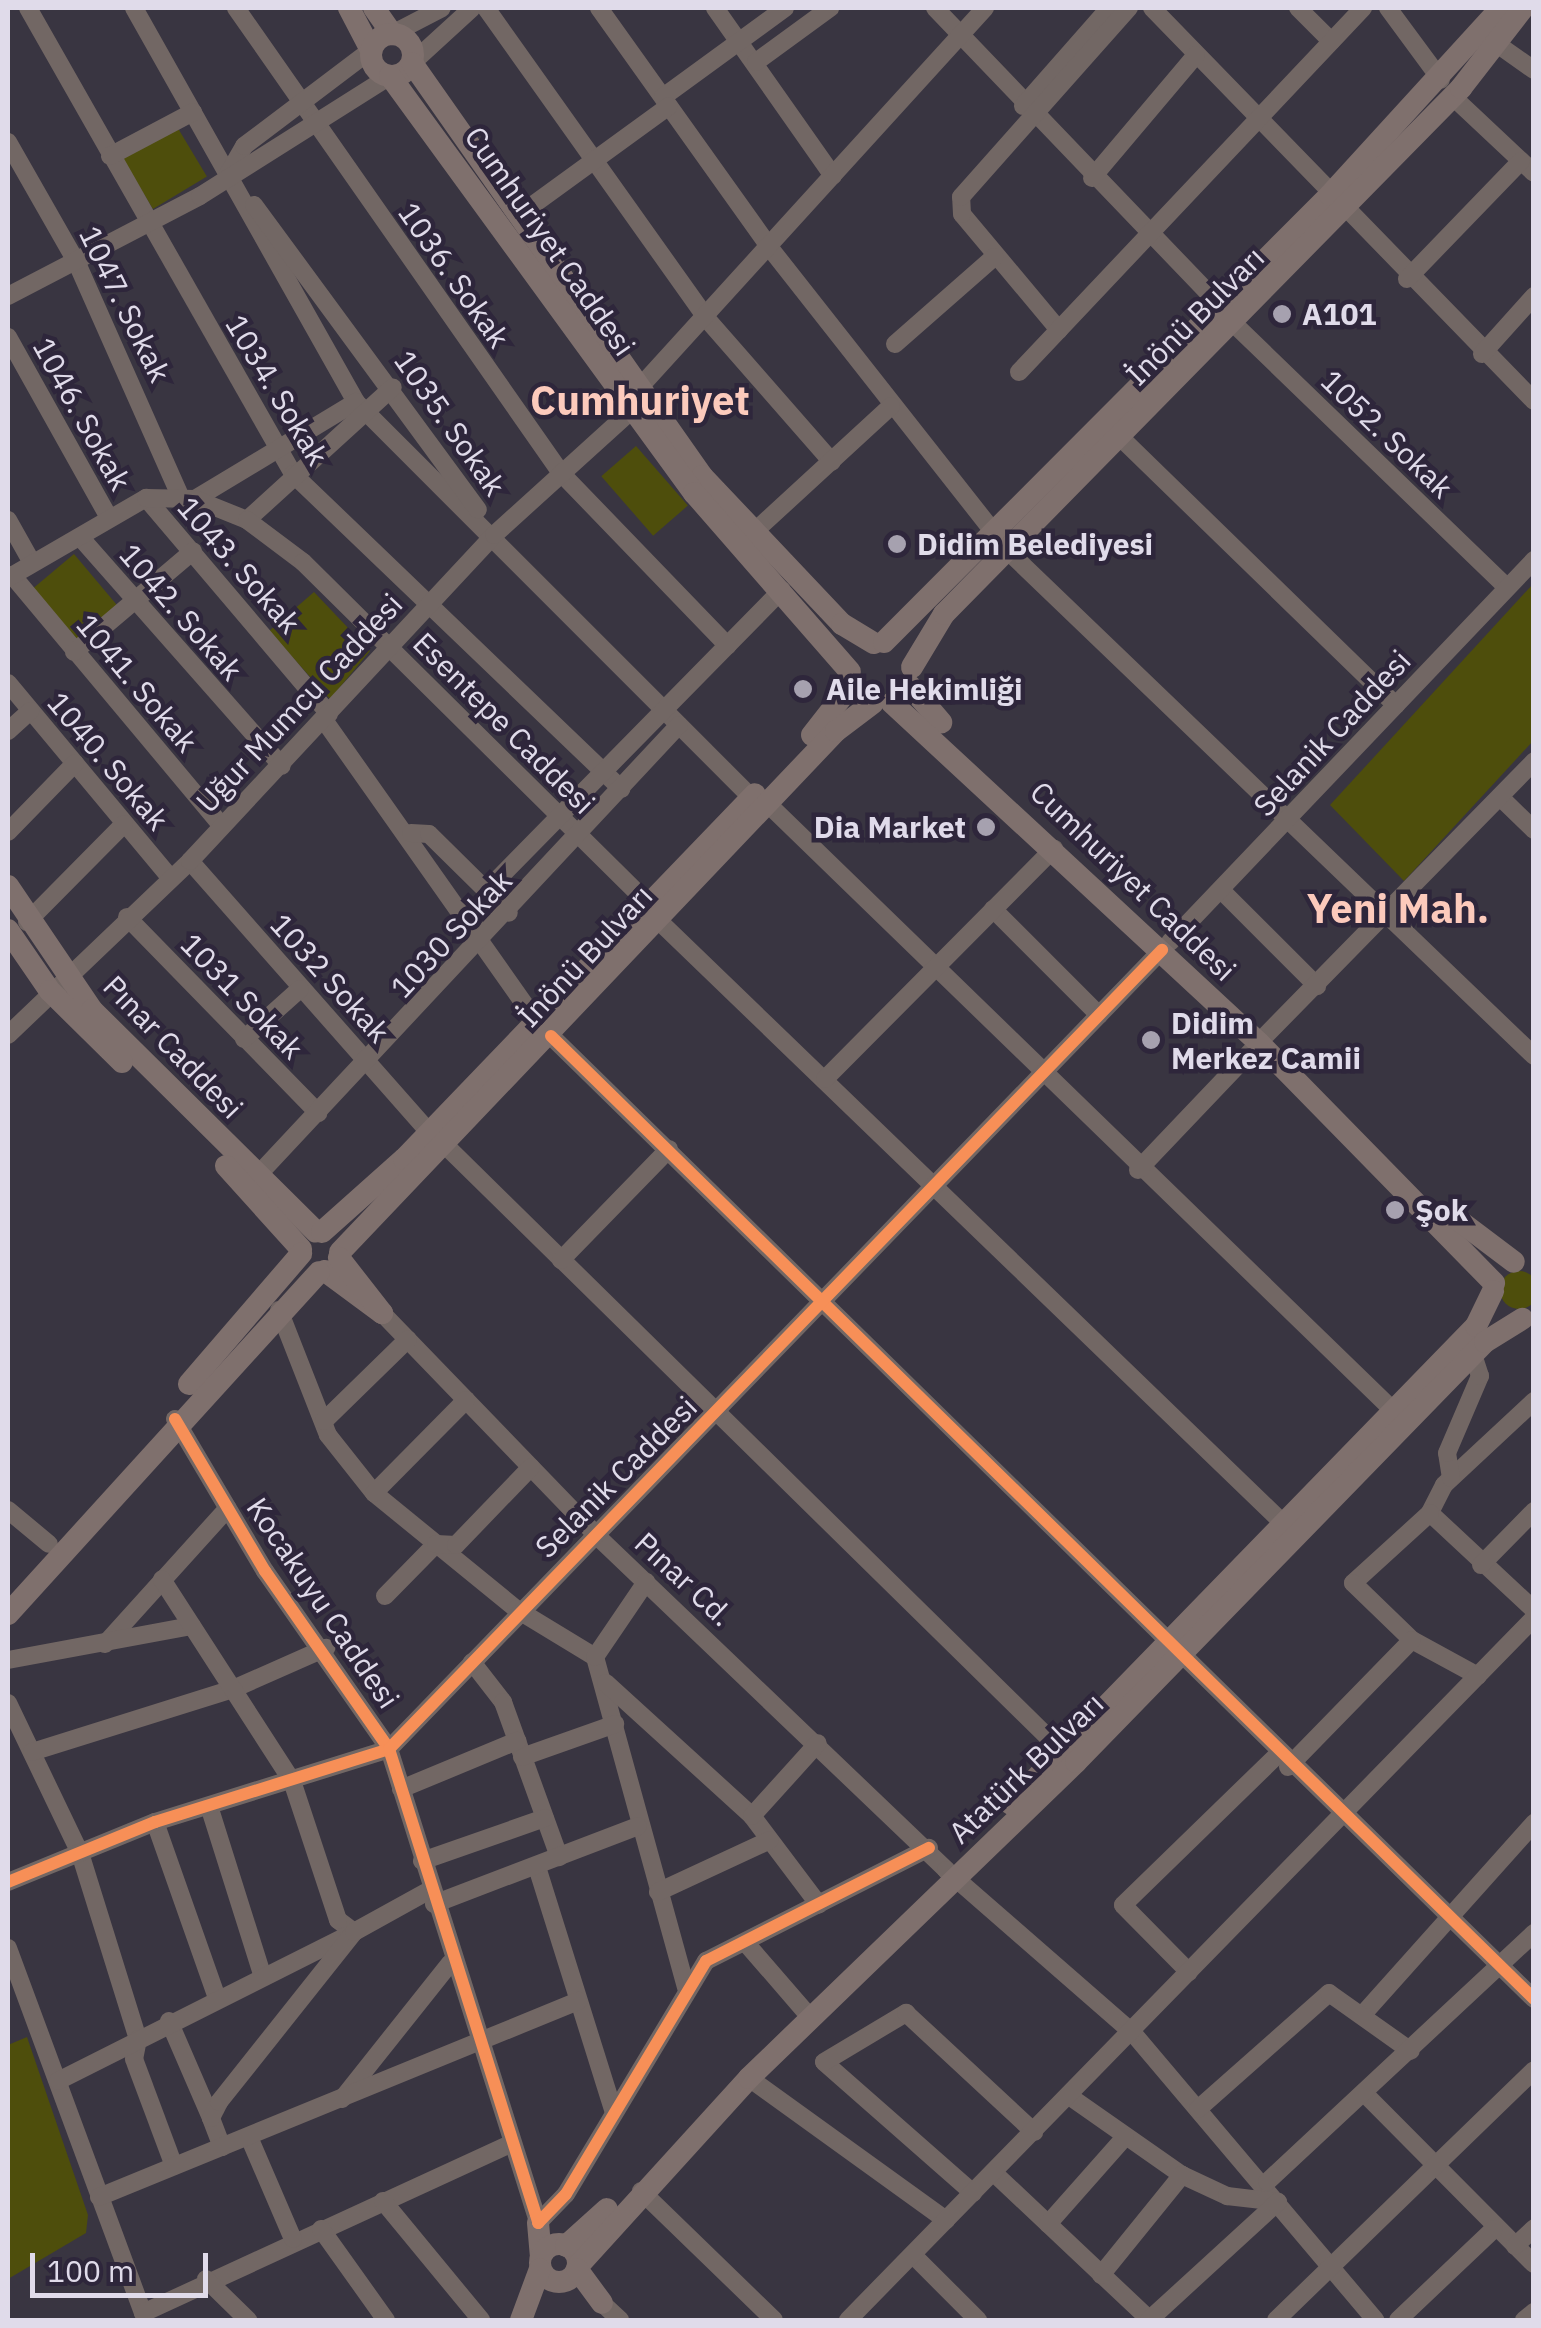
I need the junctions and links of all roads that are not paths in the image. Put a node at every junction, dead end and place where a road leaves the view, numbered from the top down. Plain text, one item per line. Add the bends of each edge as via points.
1 (28, 8) edge
2 (134, 8) edge
3 (236, 8) edge
4 (349, 8) edge
5 (374, 8) edge
6 (442, 8) edge
7 (472, 8) edge
8 (486, 8) edge
9 (599, 8) edge
10 (715, 8) edge
11 (785, 8) edge
12 (830, 8) edge
13 (935, 8) edge
14 (985, 8) edge
15 (1109, 8) edge
16 (1129, 8) edge
17 (1152, 8) edge
18 (1298, 8) edge
19 (1363, 8) edge
20 (1388, 8) edge
21 (1501, 8) edge
22 (1523, 8) edge
23 (392, 34) junction
24 (957, 39) junction
25 (740, 40) junction
26 (1331, 41) junction
27 (1497, 44) junction
28 (371, 50) junction
29 (1196, 56) junction
30 (756, 62) junction
31 (412, 63) junction
32 (1534, 70) edge
33 (390, 76) junction
34 (1446, 88) junction
35 (666, 102) junction
36 (303, 107) junction
37 (193, 112) junction
38 (1029, 112) junction
39 (1258, 118) junction
40 (314, 124) junction
41 (8, 142) edge
42 (110, 156) junction
43 (592, 162) junction
44 (1528, 167) edge
45 (228, 174) junction
46 (833, 176) junction
47 (1092, 178) junction
48 (1337, 202) junction
49 (519, 214) junction
50 (148, 226) junction
51 (1147, 235) junction
52 (770, 248) junction
53 (994, 257) junction
54 (76, 261) junction
55 (1408, 278) junction
56 (8, 296) edge
57 (1534, 296) edge
58 (1226, 313) junction
59 (706, 318) junction
60 (1059, 330) junction
61 (8, 337) edge
62 (895, 344) dead end
63 (1482, 354) junction
64 (1020, 372) dead end
65 (393, 387) junction
66 (636, 398) junction
67 (1534, 400) edge
68 (359, 406) junction
69 (891, 406) junction
70 (1119, 436) junction
71 (276, 449) junction
72 (832, 462) junction
73 (561, 473) junction
74 (294, 474) junction
75 (188, 497) junction
76 (146, 498) junction
77 (109, 518) junction
78 (8, 520) edge
79 (247, 520) junction
80 (754, 532) junction
81 (494, 535) junction
82 (80, 538) junction
83 (1002, 544) junction
84 (192, 551) junction
85 (1534, 560) edge
86 (31, 561) junction
87 (10, 576) edge
88 (1506, 587) junction
89 (782, 590) junction
90 (133, 599) junction
91 (428, 604) junction
92 (879, 642) junction
93 (728, 646) junction
94 (389, 648) junction
95 (74, 652) junction
96 (911, 676) junction
97 (851, 678) junction
98 (8, 683) edge
99 (882, 703) junction
100 (1396, 705) junction
101 (662, 708) junction
102 (30, 711) junction
103 (327, 717) junction
104 (679, 725) junction
105 (8, 731) edge
106 (1534, 761) edge
107 (75, 764) junction
108 (282, 766) junction
109 (600, 769) junction
110 (621, 789) junction
111 (1500, 797) junction
112 (759, 800) junction
113 (556, 813) junction
114 (1289, 819) junction
115 (124, 824) junction
116 (222, 826) junction
117 (1534, 830) edge
118 (8, 832) edge
119 (411, 833) junction
120 (578, 836) junction
121 (1054, 848) junction
122 (190, 861) junction
123 (167, 874) junction
124 (8, 886) edge
125 (1221, 890) junction
126 (486, 891) junction
127 (992, 910) junction
128 (509, 913) junction
129 (655, 914) junction
130 (1388, 917) junction
131 (127, 918) junction
132 (18, 926) edge
133 (482, 943) junction
134 (1166, 946) junction
135 (932, 970) junction
136 (58, 984) junction
137 (1317, 986) junction
138 (300, 989) junction
139 (1100, 1015) junction
140 (544, 1029) junction
141 (8, 1035) edge
142 (244, 1039) junction
143 (1263, 1039) junction
144 (1534, 1056) edge
145 (368, 1062) junction
146 (1041, 1076) junction
147 (826, 1079) junction
148 (318, 1113) junction
149 (438, 1139) junction
150 (669, 1149) junction
151 (1138, 1170) junction
152 (258, 1175) junction
153 (935, 1184) junction
154 (310, 1242) junction
155 (561, 1260) junction
156 (1526, 1260) edge
157 (331, 1263) junction
158 (1493, 1287) junction
159 (824, 1297) junction
160 (279, 1310) junction
161 (382, 1313) joint
162 (1530, 1318) edge
163 (408, 1339) junction
164 (1473, 1354) junction
165 (466, 1400) junction
166 (1534, 1401) edge
167 (715, 1412) junction
168 (1400, 1417) junction
169 (175, 1419) junction
170 (324, 1421) junction
171 (531, 1467) junction
172 (1452, 1478) junction
173 (374, 1494) junction
174 (228, 1508) junction
175 (8, 1510) edge
176 (1534, 1511) edge
177 (1430, 1514) junction
178 (1284, 1525) junction
179 (598, 1537) junction
180 (49, 1544) junction
181 (436, 1544) junction
182 (1480, 1565) junction
183 (162, 1579) junction
184 (646, 1582) junction
185 (8, 1591) edge
186 (385, 1596) dead end
187 (516, 1609) junction
188 (1534, 1610) edge
189 (8, 1614) edge
190 (1534, 1618) edge
191 (192, 1626) junction
192 (1412, 1640) junction
193 (105, 1644) junction
194 (326, 1648) junction
195 (1173, 1652) junction
196 (595, 1658) junction
197 (8, 1660) edge
198 (472, 1662) junction
199 (1478, 1676) junction
200 (606, 1683) junction
201 (233, 1689) junction
202 (8, 1702) edge
203 (615, 1724) junction
204 (818, 1743) junction
205 (389, 1748) junction
206 (519, 1749) junction
207 (32, 1752) junction
208 (1063, 1752) junction
209 (1282, 1761) junction
210 (292, 1781) junction
211 (401, 1789) junction
212 (209, 1806) junction
213 (752, 1816) junction
214 (545, 1818) junction
215 (1340, 1819) junction
216 (154, 1822) junction
217 (1534, 1823) edge
218 (638, 1826) junction
219 (770, 1840) junction
220 (929, 1848) junction
221 (80, 1852) junction
222 (559, 1857) junction
223 (422, 1860) junction
224 (537, 1867) junction
225 (951, 1873) junction
226 (8, 1882) edge
227 (658, 1892) junction
228 (432, 1897) junction
229 (819, 1906) junction
230 (1446, 1917) junction
231 (354, 1932) junction
232 (1534, 1933) edge
233 (744, 1942) junction
234 (8, 1948) edge
235 (450, 1962) junction
236 (1500, 1967) junction
237 (1189, 1972) junction
238 (262, 1974) junction
239 (686, 1988) junction
240 (216, 1995) junction
241 (1534, 1998) edge
242 (16, 2000) edge
243 (578, 2001) junction
244 (804, 2010) junction
245 (1365, 2012) junction
246 (169, 2022) junction
247 (1132, 2032) junction
248 (138, 2039) junction
249 (478, 2046) junction
250 (1411, 2051) junction
251 (1534, 2070) edge
252 (749, 2078) junction
253 (58, 2080) junction
254 (1364, 2093) junction
255 (1069, 2096) junction
256 (341, 2100) junction
257 (1198, 2109) junction
258 (614, 2112) junction
259 (212, 2118) junction
260 (1034, 2132) junction
261 (249, 2137) junction
262 (1125, 2137) junction
263 (508, 2144) junction
264 (222, 2146) junction
265 (1437, 2164) junction
266 (174, 2166) junction
267 (994, 2172) junction
268 (1182, 2175) junction
269 (1267, 2182) junction
270 (640, 2191) junction
271 (973, 2193) junction
272 (99, 2197) junction
273 (384, 2201) junction
274 (1278, 2202) junction
275 (946, 2220) junction
276 (538, 2223) junction
277 (1048, 2224) junction
278 (1534, 2228) edge
279 (321, 2230) junction
280 (1494, 2230) junction
281 (293, 2239) junction
282 (1515, 2246) junction
283 (913, 2255) junction
284 (561, 2264) junction
285 (1534, 2264) edge
286 (1336, 2270) junction
287 (1101, 2275) junction
288 (206, 2279) junction
289 (602, 2303) joint
290 (1534, 2312) edge
291 (248, 2320) edge
292 (386, 2320) edge
293 (481, 2320) edge
294 (524, 2320) edge
295 (620, 2320) edge
296 (774, 2320) edge
297 (848, 2320) edge
298 (978, 2320) edge
299 (1150, 2320) edge
300 (1276, 2320) edge
301 (1375, 2320) edge
302 (1398, 2320) edge
303 (1524, 2320) edge

1 - 42 street, 1034. Sokak
2 - 37 street, 1035. Sokak
3 - 36 street, 1036. Sokak
4 - 28 main road
5 - 23 main road
6 - 23 street
7 - 31 street
8 - 43 street
9 - 35 street
10 - 25 street
11 - 25 street
12 - 30 street
13 - 24 street, 1052. Sokak
14 - 24 street, Uğur Mumcu Caddesi
15 - 38 street
16 - 38 street
17 - 29 street
18 - 26 street
19 - 26 street
20 - 34 street
21 - 34 main road, İnönü Bulvarı
22 - 27 main road, İnönü Bulvarı
23 - 28 main road
23 - 31 main road, Cumhuriyet Caddesi via 409,43
24 - 38 street, 1052. Sokak
24 - 46 street, Uğur Mumcu Caddesi
25 - 30 street
25 - 35 street
26 - 39 street
27 - 32 street
27 - 34 main road, İnönü Bulvarı
28 - 33 main road, Cumhuriyet Caddesi
28 - 36 street
29 - 39 street
29 - 47 street
30 - 46 street
31 - 33 main road
31 - 49 main road, Cumhuriyet Caddesi
33 - 40 street
33 - 66 main road, Cumhuriyet Caddesi
34 - 44 street
34 - 48 main road, İnönü Bulvarı
35 - 43 street
35 - 52 street
36 - 40 street, 1036. Sokak
36 - 45 street via 244,146
37 - 42 street
37 - 45 street, 1035. Sokak
38 - 47 street, 1052. Sokak
38 - 53 street via 961,197 962,214
39 - 48 street
39 - 51 street
40 - 45 street
40 - 73 street, 1036. Sokak
41 - 54 street, 1047. Sokak
42 - 50 street, 1034. Sokak
43 - 49 street
43 - 59 street
44 - 55 street
45 - 50 street
45 - 65 street, 1035. Sokak
45 - 68 street, 1035. Sokak
46 - 52 street, Uğur Mumcu Caddesi
47 - 51 street, 1052. Sokak
48 - 55 street
48 - 58 main road, İnönü Bulvarı
49 - 66 main road, Cumhuriyet Caddesi
50 - 54 street
50 - 71 street, 1034. Sokak
51 - 58 street, 1052. Sokak
51 - 60 street
52 - 59 street, Uğur Mumcu Caddesi
52 - 69 street
53 - 60 street
53 - 62 street
54 - 56 street
54 - 75 street, 1047. Sokak
55 - 63 street
57 - 63 street
58 - 70 main road, İnönü Bulvarı
58 - 83 main road, İnönü Bulvarı
58 - 88 street, 1052. Sokak
59 - 66 street, Uğur Mumcu Caddesi
59 - 72 street
60 - 64 street
61 - 77 street, 1046. Sokak
63 - 67 street
65 - 68 street
65 - 81 street, 1035. Sokak
66 - 73 street, Uğur Mumcu Caddesi
66 - 80 main road, Cumhuriyet Caddesi
66 - 89 main road, Cumhuriyet Caddesi
68 - 71 street
68 - 74 street
68 - 81 street, 1035. Sokak
69 - 72 street
69 - 83 street
70 - 83 main road, İnönü Bulvarı
70 - 100 street
71 - 74 street, 1034. Sokak
71 - 75 street
72 - 80 street
73 - 81 street, Uğur Mumcu Caddesi
73 - 93 street, 1036. Sokak
74 - 79 street
74 - 91 street, 1034. Sokak
75 - 76 street, Esentepe Caddesi
75 - 79 street, Esentepe Caddesi
76 - 77 street, Esentepe Caddesi
76 - 84 street, 1043. Sokak
77 - 82 street, Esentepe Caddesi
78 - 86 street
79 - 94 street, Esentepe Caddesi
80 - 92 main road, Cumhuriyet Caddesi via 842,624
81 - 91 street, Uğur Mumcu Caddesi
81 - 101 street
82 - 86 street, Esentepe Caddesi
82 - 90 street, 1042. Sokak
83 - 92 main road, İnönü Bulvarı
83 - 96 main road, İnönü Bulvarı via 944,614
83 - 114 street
84 - 90 street
84 - 103 street, 1043. Sokak
85 - 88 street, Selanik Caddesi
86 - 87 street, Esentepe Caddesi
87 - 95 street, 1041. Sokak
88 - 100 street, Selanik Caddesi
89 - 93 street
89 - 97 main road, Cumhuriyet Caddesi
90 - 95 street
90 - 108 street, 1042. Sokak
91 - 94 street, Uğur Mumcu Caddesi
91 - 109 street, 1034. Sokak
92 - 96 main road, Cumhuriyet Caddesi
92 - 97 main road, İnönü Bulvarı
93 - 101 street
94 - 103 street, Uğur Mumcu Caddesi
94 - 113 street, Esentepe Caddesi
95 - 116 street, 1041. Sokak
96 - 99 main road, İnönü Bulvarı
96 - 134 main road, Cumhuriyet Caddesi
97 - 99 main road, Cumhuriyet Caddesi
97 - 112 main road, İnönü Bulvarı
98 - 102 street, 1040. Sokak
99 - 112 main road, İnönü Bulvarı
99 - 121 main road, Cumhuriyet Caddesi
100 - 114 street, Selanik Caddesi
101 - 104 street
101 - 109 street
102 - 105 street
102 - 107 street, 1040. Sokak
103 - 108 street, Uğur Mumcu Caddesi
103 - 119 street, 1043. Sokak
104 - 110 street, 1030 Sokak
104 - 112 street
106 - 111 street
107 - 115 street, 1040. Sokak
107 - 118 street
108 - 116 street, Uğur Mumcu Caddesi
109 - 110 street, 1034. Sokak
109 - 113 street
110 - 120 street, 1030 Sokak
111 - 117 street
111 - 130 street
112 - 129 main road, İnönü Bulvarı
112 - 135 street
113 - 120 street, Esentepe Caddesi
113 - 126 street
114 - 125 street, Selanik Caddesi
114 - 130 street
115 - 123 street, 1040. Sokak
115 - 132 street
116 - 122 street, Uğur Mumcu Caddesi
119 - 126 street via 429,834
119 - 133 street, 1043. Sokak
120 - 128 street, 1030 Sokak
120 - 129 street, Esentepe Caddesi
121 - 127 street
121 - 134 main road, Cumhuriyet Caddesi
122 - 123 street, Uğur Mumcu Caddesi
122 - 138 street, 1032 Sokak
123 - 131 street, Uğur Mumcu Caddesi
124 - 132 main road, Pınar Caddesi
125 - 134 street, Selanik Caddesi
125 - 137 street
126 - 128 street
127 - 135 street
127 - 139 street
128 - 133 street, 1030 Sokak
129 - 140 main road, İnönü Bulvarı
129 - 147 street, Esentepe Caddesi
130 - 137 street
130 - 144 street
131 - 136 street, Uğur Mumcu Caddesi
131 - 142 street, 1031 Sokak
132 - 136 main road, Pınar Caddesi
133 - 140 street, 1043. Sokak
133 - 145 street, 1030 Sokak
134 - 139 street, Selanik Caddesi
134 - 143 main road, Cumhuriyet Caddesi
135 - 146 street
135 - 147 street
136 - 141 street, Uğur Mumcu Caddesi
136 - 152 main road, Pınar Caddesi
136 - 154 main road, Pınar Caddesi
137 - 143 street
138 - 142 street
138 - 145 street, 1032 Sokak
139 - 146 street, Selanik Caddesi
140 - 149 main road, İnönü Bulvarı
140 - 150 street, 1043. Sokak
142 - 148 street, 1031 Sokak
143 - 151 street
143 - 156 main road, Cumhuriyet Caddesi via 1472,1233
143 - 158 main road, Cumhuriyet Caddesi
145 - 148 street, 1030 Sokak
145 - 149 street, 1032 Sokak
146 - 151 street
146 - 153 street, Selanik Caddesi
147 - 153 street, Esentepe Caddesi
148 - 152 street, 1030 Sokak
149 - 154 main road, İnönü Bulvarı
149 - 155 street, 1032 Sokak
149 - 157 main road, İnönü Bulvarı
150 - 155 street
150 - 159 street, 1043. Sokak
151 - 168 street
152 - 154 main road, Pınar Caddesi
153 - 159 street, Selanik Caddesi
153 - 178 street, Esentepe Caddesi
154 - 157 main road
154 - 157 main road
154 - 180 main road, İnönü Bulvarı
155 - 167 street, 1032 Sokak
156 - 158 main road, Atatürk Bulvarı
157 - 160 main road, İnönü Bulvarı
157 - 161 main road
158 - 162 main road, Cumhuriyet Caddesi via 1502,1310
158 - 168 main road, Atatürk Bulvarı via 1476,1326
159 - 167 street, Selanik Caddesi
159 - 195 street, 1043. Sokak
160 - 169 main road, İnönü Bulvarı
160 - 170 street
161 - 163 street, Pınar Cd.
162 - 164 main road, Atatürk Bulvarı
163 - 165 street, Pınar Cd.
163 - 170 street
164 - 168 main road, Atatürk Bulvarı
164 - 172 street via 1480,1376 1446,1453
165 - 171 street, Pınar Cd.
165 - 173 street
166 - 172 street
167 - 179 street, Selanik Caddesi
167 - 208 street, 1032 Sokak
168 - 178 main road, Atatürk Bulvarı
168 - 195 main road, Atatürk Bulvarı
169 - 174 street, Kocakuyu Caddesi
169 - 189 main road, İnönü Bulvarı
170 - 173 street
171 - 179 street, Pınar Cd.
171 - 181 street via 456,1545
172 - 177 street
173 - 181 street
174 - 183 street
174 - 194 street, Kocakuyu Caddesi
175 - 180 street
176 - 182 street
177 - 182 street
177 - 192 street via 1354,1582
178 - 195 main road, Atatürk Bulvarı
179 - 184 street, Pınar Cd.
179 - 187 street, Selanik Caddesi
180 - 185 main road, İnönü Bulvarı
181 - 186 street
181 - 187 street
182 - 188 street
183 - 191 street
183 - 193 street
184 - 196 street
184 - 204 street, Pınar Cd.
187 - 196 street
187 - 198 street, Selanik Caddesi
190 - 199 street
191 - 193 street
191 - 201 street
192 - 199 street
192 - 209 street
193 - 197 street
194 - 201 street
194 - 205 street, Kocakuyu Caddesi
195 - 208 main road, Atatürk Bulvarı
195 - 209 street, 1043. Sokak
195 - 225 main road, Atatürk Bulvarı
196 - 200 street
198 - 205 street, Selanik Caddesi
198 - 206 street via 504,1702
199 - 215 street
200 - 203 street
200 - 213 street
201 - 207 street
201 - 210 street
202 - 207 street
203 - 206 street
203 - 218 street
204 - 213 street
204 - 220 street, Pınar Cd.
205 - 210 street, Selanik Caddesi
205 - 211 street, Kocakuyu Caddesi
206 - 211 street
206 - 214 street
207 - 221 street
208 - 225 main road, Atatürk Bulvarı
209 - 215 street, 1043. Sokak
209 - 237 street via 1122,1905
210 - 212 street, Selanik Caddesi
210 - 231 street via 338,1920
211 - 223 street, Kocakuyu Caddesi
212 - 216 street, Selanik Caddesi
212 - 238 street
213 - 219 street
214 - 222 street
214 - 223 street
215 - 230 street, 1043. Sokak
215 - 237 street
216 - 221 street, Selanik Caddesi
216 - 240 street
217 - 230 street
218 - 222 street
218 - 227 street
219 - 227 street
219 - 229 street
220 - 225 street, Pınar Cd.
220 - 229 street
221 - 226 street, Selanik Caddesi
221 - 248 street
222 - 224 street
223 - 228 street, Kocakuyu Caddesi
224 - 228 street
224 - 243 street
225 - 244 main road, Atatürk Bulvarı
225 - 247 street, Pınar Cd.
225 - 252 main road, Atatürk Bulvarı
227 - 239 street
228 - 231 street
228 - 235 street, Kocakuyu Caddesi
229 - 233 street
230 - 236 street, 1043. Sokak
230 - 245 street
231 - 238 street
231 - 259 street
232 - 236 street
233 - 239 street via 706,1961
233 - 244 street
234 - 242 street
235 - 249 street, Kocakuyu Caddesi
235 - 256 street
236 - 241 street, 1043. Sokak
236 - 250 street
237 - 247 street
238 - 240 street
239 - 258 street
240 - 246 street
242 - 253 street
243 - 249 street
243 - 258 street
244 - 284 main road, Atatürk Bulvarı
245 - 250 street
245 - 257 street via 1328,1993
246 - 248 street
246 - 259 street
247 - 255 street
247 - 257 street, Pınar Cd.
248 - 253 street
248 - 266 street via 134,2060
249 - 256 street
249 - 263 street, Kocakuyu Caddesi
250 - 254 street
251 - 265 street
252 - 270 main road, Atatürk Bulvarı
252 - 275 street
253 - 272 street
254 - 265 street
254 - 269 street
255 - 260 street
255 - 262 street
256 - 261 street
257 - 269 street, Pınar Cd.
258 - 276 street
259 - 264 street
260 - 267 street
260 - 271 street via 906,2013 824,2062
261 - 264 street
261 - 281 street
262 - 268 street
262 - 277 street
263 - 273 street
263 - 276 street, Kocakuyu Caddesi
264 - 266 street
265 - 280 street
265 - 286 street
266 - 272 street
267 - 271 street
267 - 277 street
268 - 274 street via 1227,2196
268 - 287 street
269 - 274 street, Pınar Cd.
270 - 284 main road, Atatürk Bulvarı
270 - 296 street
271 - 275 street
272 - 288 street via 143,2313
273 - 279 street
273 - 293 street
274 - 286 street, Pınar Cd.
274 - 299 street
275 - 283 street
276 - 284 main road, Kocakuyu Caddesi
277 - 287 street
278 - 282 street
279 - 281 street
279 - 292 street
280 - 282 street
280 - 302 street
281 - 288 street
282 - 285 street
283 - 297 street
283 - 298 street
284 - 289 main road, Kocakuyu Caddesi
284 - 294 main road, Atatürk Bulvarı
286 - 300 street
286 - 301 street, Pınar Cd.
287 - 299 street
288 - 291 street
289 - 295 street
290 - 303 street

